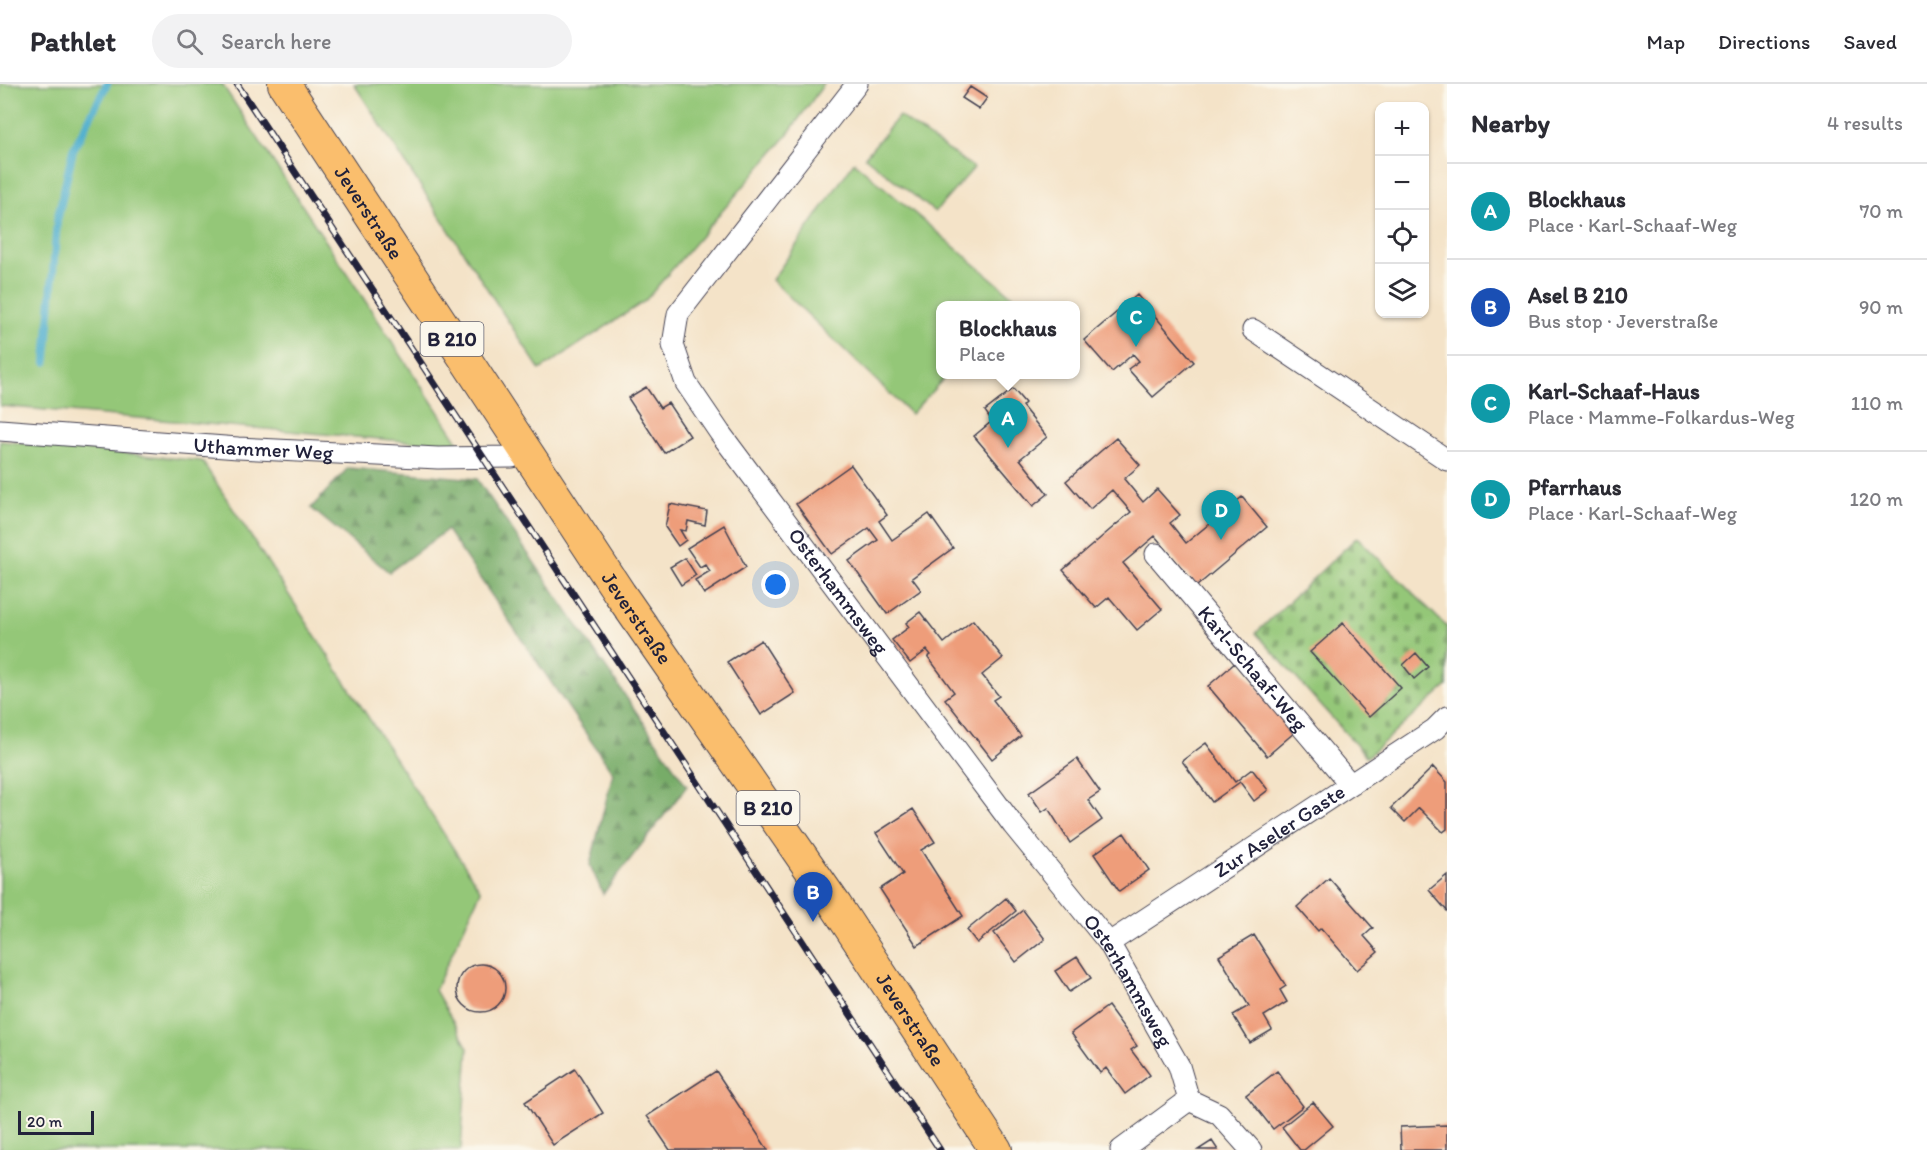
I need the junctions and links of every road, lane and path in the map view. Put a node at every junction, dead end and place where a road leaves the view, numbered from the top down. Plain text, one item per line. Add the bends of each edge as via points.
1 (284, 84) edge
2 (857, 84) edge
3 (1253, 330) dead end
4 (0, 430) edge
5 (525, 450) junction
6 (1447, 460) edge
7 (1156, 554) dead end
8 (1443, 729) edge
9 (1350, 784) junction
10 (1109, 943) junction
11 (1189, 1100) junction
12 (996, 1150) edge
13 (1121, 1150) edge
14 (1251, 1150) edge

1 - 5 main road, Jeverstraße / B 210
2 - 10 street, Osterhammsweg via 678,314 673,345 686,384 720,433 1013,825
3 - 6 street
4 - 5 street, Uthammer Weg via 438,458 512,457
5 - 12 main road, Jeverstraße / B 210 via 836,906
7 - 9 street, Karl-Schaaf-Weg
8 - 9 street, Zur Aseler Gaste
9 - 10 street, Zur Aseler Gaste
10 - 11 street, Osterhammsweg via 1179,1066
11 - 13 street
11 - 14 street via 1219,1114

